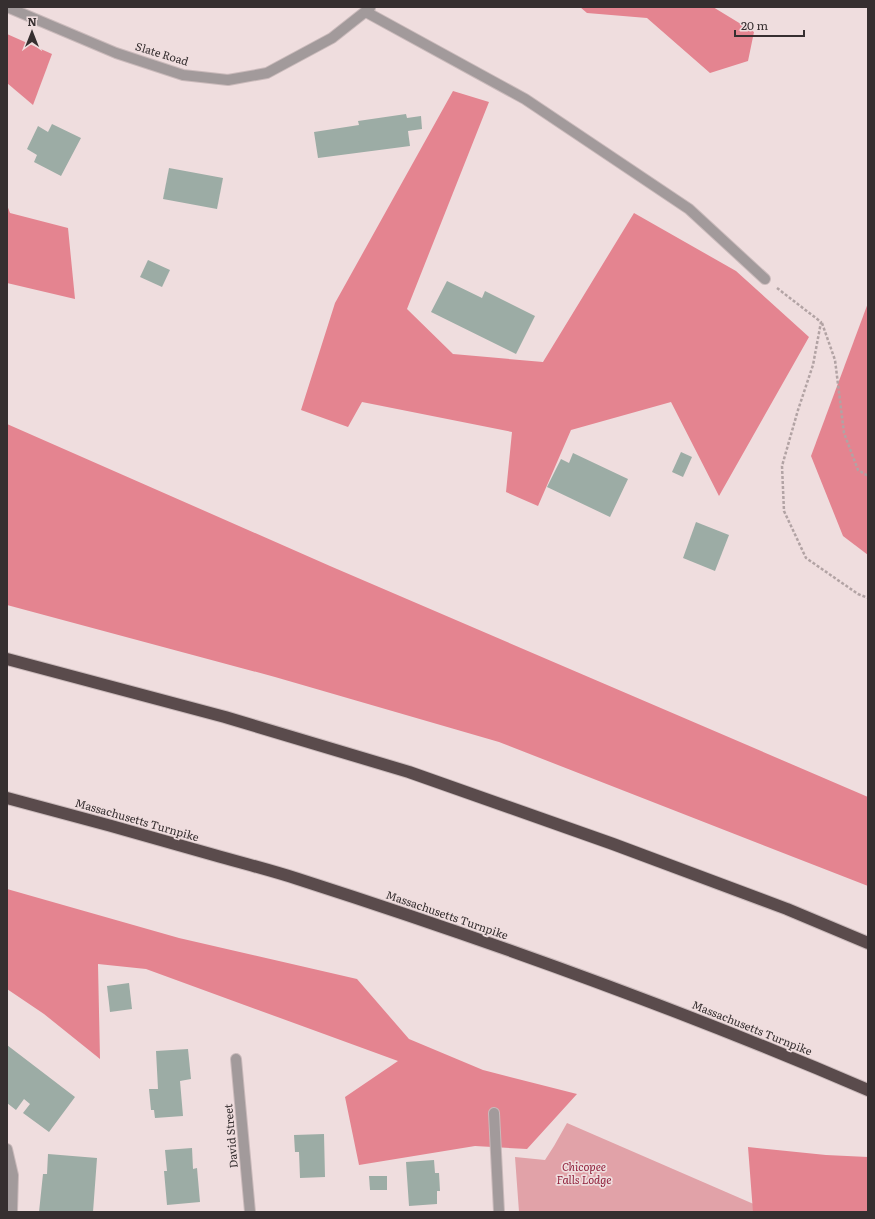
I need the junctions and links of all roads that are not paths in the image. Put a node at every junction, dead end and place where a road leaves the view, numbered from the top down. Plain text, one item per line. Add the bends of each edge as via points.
1 (7, 7) edge
2 (369, 9) edge
3 (24, 10) edge
4 (765, 279) road end
5 (7, 659) edge
6 (7, 798) edge
7 (868, 943) edge
8 (236, 1059) dead end
9 (868, 1090) edge
10 (494, 1113) dead end
11 (7, 1149) edge
12 (12, 1212) edge
13 (250, 1212) edge
14 (499, 1212) edge

1 - 3 street, Slate Road
2 - 3 street, Slate Road via 332,38 267,73 228,80 183,74 116,53
2 - 4 street via 525,99 689,209
5 - 7 highway via 224,717 409,772 787,908
6 - 9 highway, Massachusetts Turnpike via 296,878 457,932 642,998
8 - 13 street, David Street
10 - 14 street
11 - 12 street via 13,1175

